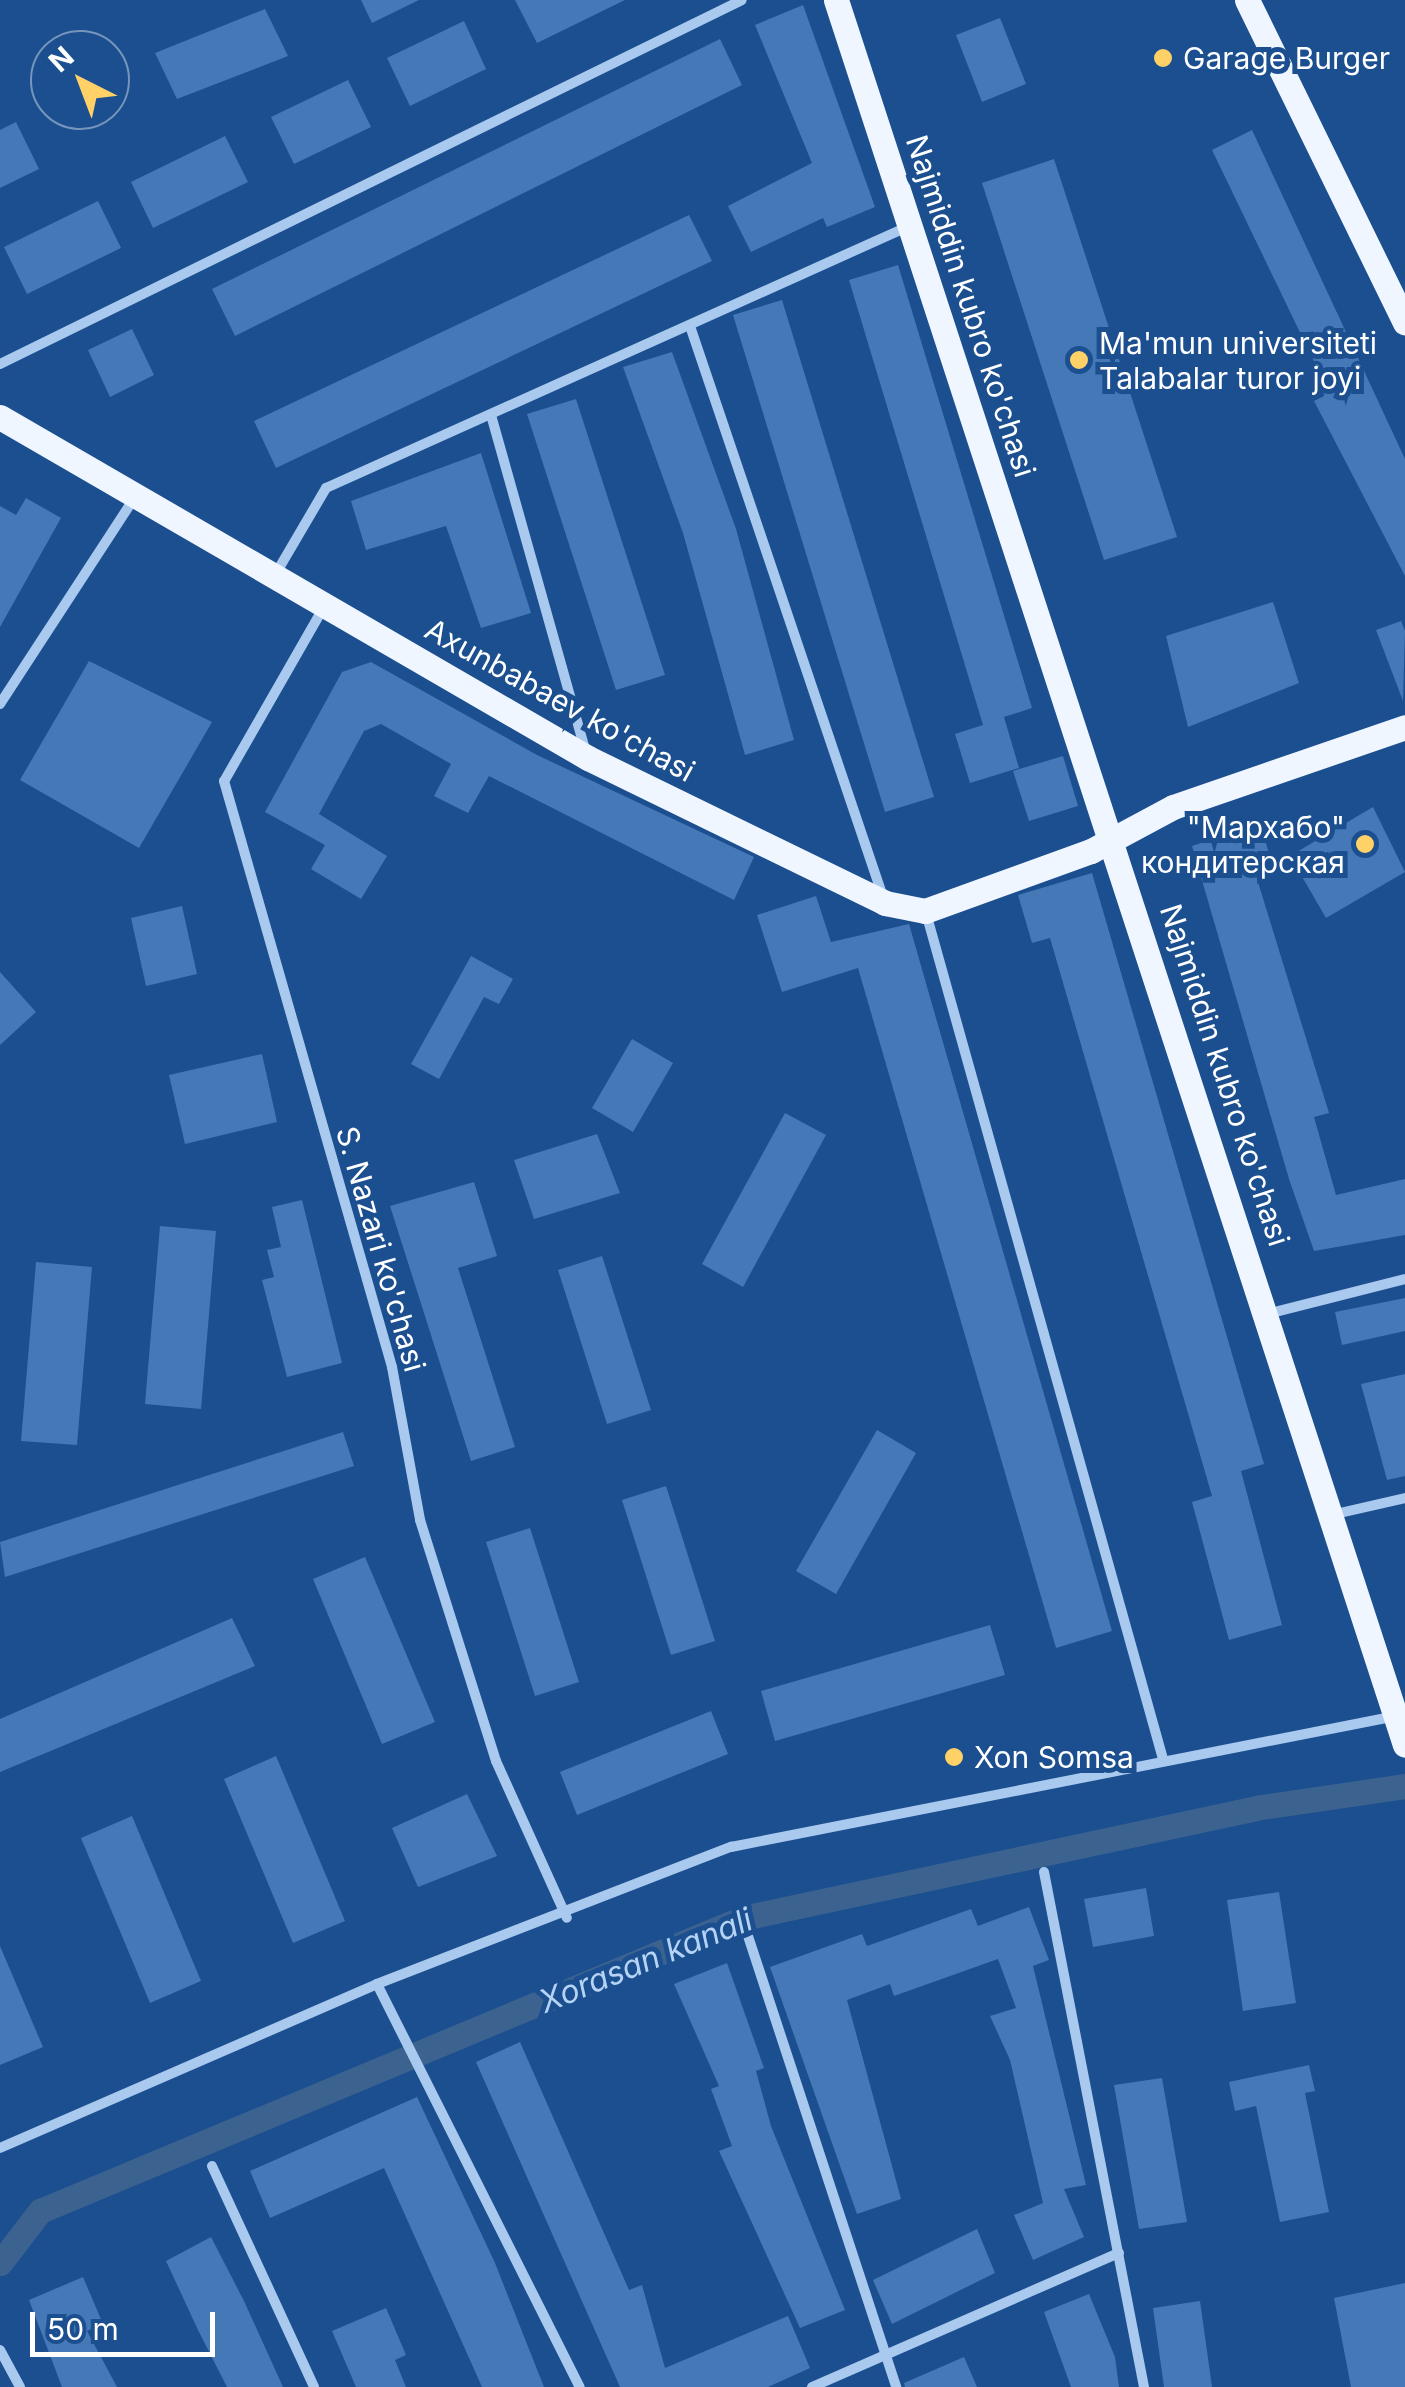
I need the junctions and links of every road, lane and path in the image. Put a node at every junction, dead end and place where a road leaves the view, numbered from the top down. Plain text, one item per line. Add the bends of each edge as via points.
1 (742, 0) edge
2 (836, 0) edge
3 (1246, 0) edge
4 (909, 226) junction
5 (1405, 322) edge
6 (690, 326) junction
7 (0, 364) edge
8 (491, 414) junction
9 (0, 417) edge
10 (136, 496) junction
11 (272, 580) junction
12 (325, 605) junction
13 (0, 704) edge
14 (1405, 726) edge
15 (588, 758) junction
16 (1115, 838) junction
17 (885, 903) junction
18 (925, 911) junction
19 (1405, 1279) edge
20 (1267, 1314) junction
21 (1405, 1498) edge
22 (1330, 1516) junction
23 (1397, 1716) junction
24 (1405, 1745) edge
25 (1163, 1759) junction
26 (1044, 1872) dead end
27 (566, 1918) junction
28 (748, 1936) dead end
29 (376, 1984) junction
30 (0, 2148) edge
31 (212, 2166) dead end
32 (1119, 2253) junction
33 (0, 2350) edge
34 (884, 2354) junction
35 (20, 2387) edge
36 (314, 2387) edge
37 (580, 2387) edge
38 (812, 2387) edge
39 (896, 2387) edge
40 (1144, 2387) edge

1 - 7 street
2 - 4 main road, Najmiddin kubro ko'chasi
3 - 5 main road
4 - 6 street
4 - 16 main road, Najmiddin kubro ko'chasi
6 - 8 street
6 - 17 street
8 - 11 street via 326,488
8 - 15 street
9 - 10 main road, Axunbabaev ko'chasi
10 - 11 main road, Axunbabaev ko'chasi
10 - 13 street
11 - 12 main road, Axunbabaev ko'chasi
12 - 15 main road, Axunbabaev ko'chasi
12 - 27 street, S. Nazari ko'chasi via 224,781 392,1367 420,1520 496,1761
14 - 16 main road via 1174,807
15 - 17 main road, Axunbabaev ko'chasi
16 - 18 main road
16 - 20 main road, Najmiddin kubro ko'chasi
17 - 18 main road, Axunbabaev ko'chasi
18 - 25 street
19 - 20 street
20 - 22 main road, Najmiddin kubro ko'chasi
21 - 22 street
22 - 23 main road, Najmiddin kubro ko'chasi
23 - 24 main road, Najmiddin kubro ko'chasi
23 - 25 street
25 - 27 street via 731,1848
26 - 32 street
27 - 29 street
28 - 34 street
29 - 30 street
29 - 37 street
31 - 36 street
32 - 34 street
32 - 40 street
33 - 35 street
34 - 38 street
34 - 39 street

